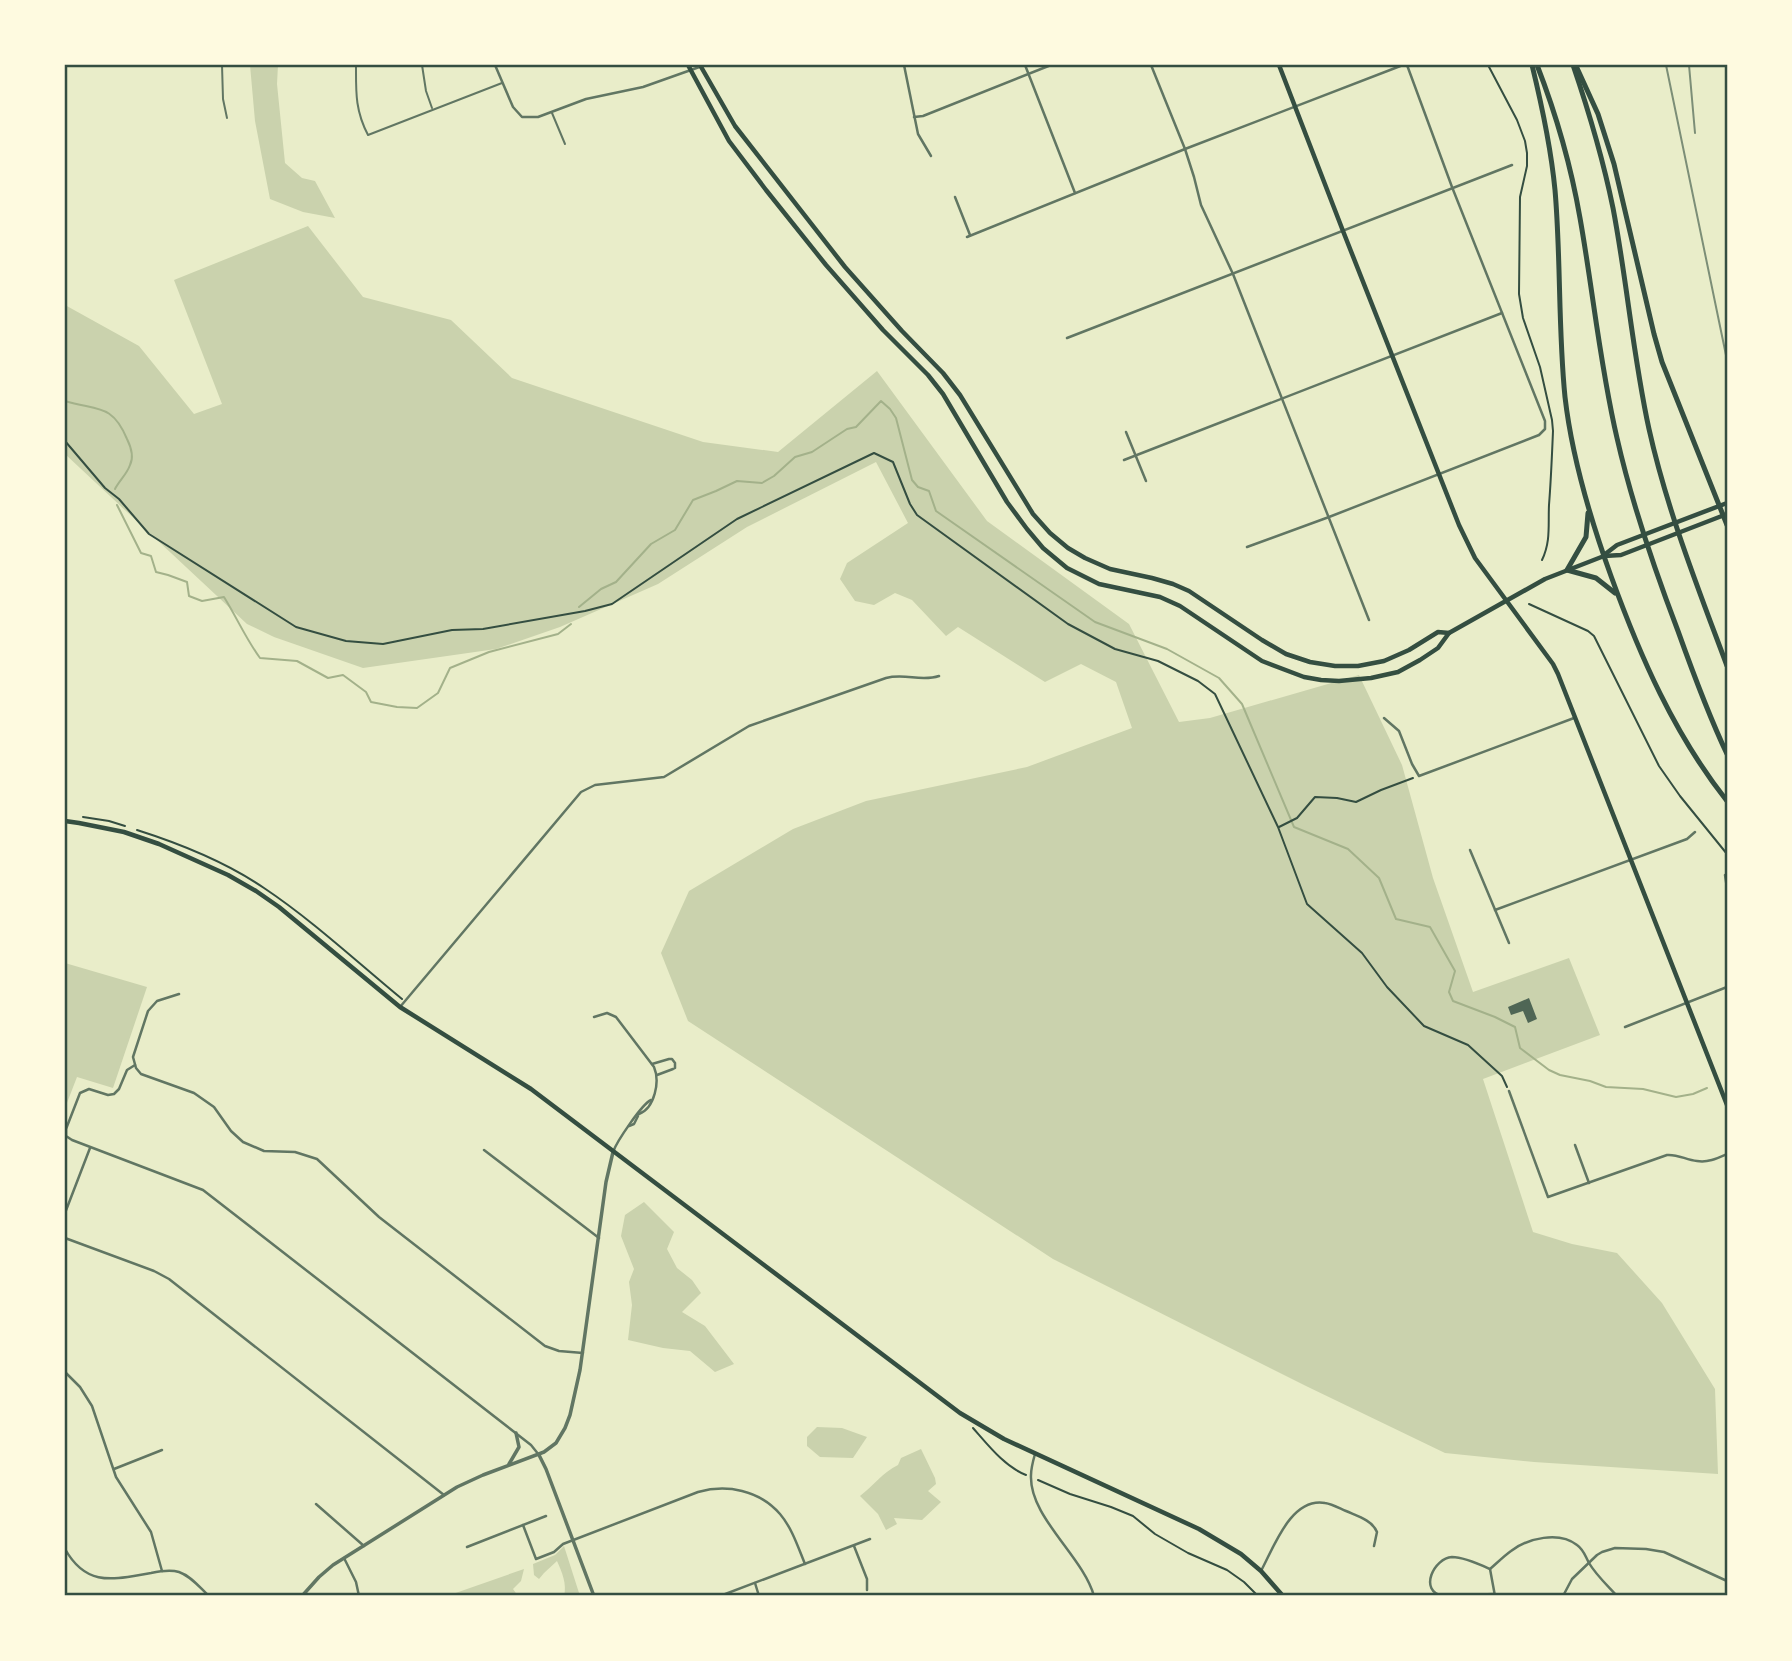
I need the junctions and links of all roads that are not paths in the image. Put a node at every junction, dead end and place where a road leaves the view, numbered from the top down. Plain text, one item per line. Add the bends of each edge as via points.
1 (222, 65) edge
2 (356, 65) edge
3 (422, 65) edge
4 (495, 65) edge
5 (702, 65) edge
6 (904, 65) edge
7 (1025, 65) edge
8 (1051, 65) edge
9 (1151, 65) edge
10 (1279, 65) edge
11 (1405, 65) edge
12 (1532, 65) edge
13 (1537, 65) edge
14 (1575, 65) edge
15 (690, 67) edge
16 (1028, 74) junction
17 (502, 83) junction
18 (1295, 107) junction
19 (433, 110) junction
20 (551, 112) junction
21 (914, 117) junction
22 (227, 118) dead end
23 (565, 144) dead end
24 (1185, 149) junction
25 (931, 156) dead end
26 (1512, 165) dead end
27 (1452, 187) junction
28 (1075, 193) junction
29 (955, 197) dead end
30 (1343, 231) junction
31 (1233, 274) junction
32 (1502, 313) junction
33 (1067, 338) dead end
34 (1392, 356) junction
35 (1282, 399) junction
36 (1126, 432) dead end
37 (1136, 456) junction
38 (1124, 460) dead end
39 (1438, 474) junction
40 (1146, 481) dead end
41 (1587, 501) junction
42 (1724, 505) edge
43 (1726, 515) edge
44 (1329, 517) junction
45 (1727, 525) edge
46 (1247, 547) dead end
47 (1604, 556) junction
48 (1567, 570) junction
49 (1619, 598) junction
50 (1506, 600) junction
51 (1369, 620) dead end
52 (1449, 633) junction
53 (1727, 666) edge
54 (939, 676) dead end
55 (1384, 718) dead end
56 (1575, 718) junction
57 (1727, 754) edge
58 (1727, 802) edge
59 (65, 821) edge
60 (1695, 832) dead end
61 (1470, 850) dead end
62 (1631, 860) junction
63 (1725, 875) dead end
64 (1727, 888) edge
65 (1495, 910) junction
66 (1509, 943) dead end
67 (1727, 987) edge
68 (179, 994) dead end
69 (1687, 1002) junction
70 (400, 1007) junction
71 (594, 1017) dead end
72 (1625, 1027) dead end
73 (652, 1064) junction
74 (135, 1065) junction
75 (657, 1075) junction
76 (1509, 1091) road end
77 (1727, 1105) edge
78 (1575, 1145) dead end
79 (90, 1148) junction
80 (484, 1150) dead end
81 (613, 1152) junction
82 (1727, 1154) edge
83 (1589, 1183) junction
84 (65, 1213) edge
85 (398, 1222) dead end
86 (394, 1228) junction
87 (65, 1238) edge
88 (599, 1238) junction
89 (583, 1353) junction
90 (65, 1372) edge
91 (516, 1433) junction
92 (162, 1450) dead end
93 (539, 1454) junction
94 (1035, 1454) junction
95 (508, 1465) junction
96 (114, 1469) junction
97 (444, 1495) junction
98 (316, 1504) dead end
99 (546, 1516) dead end
100 (523, 1525) junction
101 (870, 1539) dead end
102 (573, 1540) junction
103 (854, 1545) junction
104 (363, 1546) junction
105 (467, 1546) dead end
106 (1374, 1546) dead end
107 (65, 1549) edge
108 (344, 1558) junction
109 (805, 1564) junction
110 (1590, 1564) junction
111 (1490, 1569) junction
112 (162, 1571) junction
113 (1261, 1571) junction
114 (1727, 1581) edge
115 (755, 1583) junction
116 (867, 1590) dead end
117 (1495, 1595) edge
118 (209, 1596) edge
119 (302, 1596) edge
120 (359, 1596) edge
121 (594, 1596) edge
122 (720, 1596) edge
123 (759, 1596) edge
124 (1094, 1596) edge
125 (1283, 1596) edge
126 (1563, 1596) edge
127 (1617, 1596) edge

1 - 22 lane
2 - 19 lane via 356,105 368,135
3 - 19 lane
4 - 17 street
5 - 15 street
5 - 52 main road via 735,126 845,267 943,373 1033,514 1068,548 1110,569 1189,591 1262,640 1310,662 1358,666 1384,661 1438,632
6 - 21 street
7 - 16 street
8 - 16 street
9 - 24 street
10 - 18 main road
11 - 18 street
11 - 27 street
12 - 41 highway via 1555,191 1567,415
13 - 57 highway via 1574,188 1617,438 1636,509 1699,689
14 - 42 highway via 1614,164 1662,362
14 - 53 highway via 1606,176 1646,416 1686,559
15 - 20 street via 643,87
15 - 52 main road via 729,141 834,274 936,385 1007,502 1043,548 1067,568 1099,584 1160,597 1262,660 1321,680 1371,678 1398,671 1438,648
16 - 21 street
16 - 28 street
17 - 19 lane
17 - 20 street via 522,117
18 - 24 street
18 - 30 main road
20 - 23 lane
21 - 25 street
24 - 28 street
24 - 31 street via 1201,205
26 - 27 street
27 - 30 street
27 - 32 street
28 - 29 street via 969,236
30 - 31 street
30 - 34 main road
31 - 33 street
31 - 35 street
32 - 34 street
32 - 39 street via 1545,429
34 - 35 street
34 - 39 main road
35 - 37 street
35 - 44 street
36 - 37 street
37 - 38 street
37 - 40 street
39 - 44 street
39 - 50 main road via 1470,549
41 - 47 highway
41 - 48 highway via 1586,537
42 - 43 highway
42 - 47 main road via 1617,545
43 - 45 highway
43 - 47 main road via 1621,555
44 - 46 street
44 - 51 street
47 - 48 main road
47 - 49 highway
48 - 49 highway via 1596,578
48 - 50 main road
49 - 58 highway via 1667,710
50 - 52 main road
50 - 56 main road via 1553,664
54 - 70 street via 886,678 749,726 664,777 596,785 581,792
55 - 56 street via 1399,731 1419,776
56 - 62 main road
59 - 70 main road via 159,844 242,882 279,906
60 - 62 street
61 - 65 street
62 - 65 street
62 - 69 main road
63 - 64 street
65 - 66 street
67 - 69 street
68 - 74 street via 159,1000 148,1011 134,1054
69 - 72 street
69 - 77 main road
70 - 81 main road via 531,1089
71 - 73 street via 607,1013 617,1017
73 - 75 street
73 - 75 street via 669,1059 675,1063 675,1068
74 - 79 street via 127,1070 114,1094 89,1089 79,1096 65,1134
74 - 86 street via 144,1076 208,1101 243,1142 264,1151 295,1152 317,1159
75 - 81 street via 651,1100 631,1121
76 - 83 street via 1548,1197
78 - 83 street
79 - 84 street
79 - 91 street via 203,1190
80 - 88 street
81 - 88 street
81 - 94 main road via 957,1411
82 - 83 street via 1700,1162 1667,1155
85 - 86 street
86 - 89 street via 545,1346
87 - 97 street via 169,1279
88 - 89 street
89 - 93 street via 565,1428 549,1450
90 - 96 street via 92,1406
91 - 93 street
91 - 95 street via 519,1447
92 - 96 street
93 - 95 street
93 - 102 street
94 - 113 main road via 1199,1529
94 - 124 street via 1030,1477 1036,1500
95 - 97 street
96 - 112 street via 151,1532
97 - 104 street
98 - 104 street
99 - 100 street
100 - 102 street via 536,1559
100 - 105 street
101 - 103 street
102 - 109 street via 698,1492 736,1489 755,1495 780,1514
102 - 121 street
103 - 109 street
103 - 116 street
104 - 108 street
106 - 113 street via 1377,1529 1373,1524 1330,1504 1314,1503 1287,1522
107 - 112 street via 77,1566 97,1578
108 - 119 street
108 - 120 street
109 - 115 street
110 - 111 street via 1575,1543 1547,1538 1517,1547
110 - 114 street via 1607,1550 1646,1549 1664,1552
110 - 126 street via 1572,1579
110 - 127 street
111 - 117 street
111 - 117 street via 1448,1557 1435,1568 1430,1586 1432,1592 1443,1596
112 - 118 street via 180,1572
113 - 125 main road
115 - 122 street
115 - 123 street

